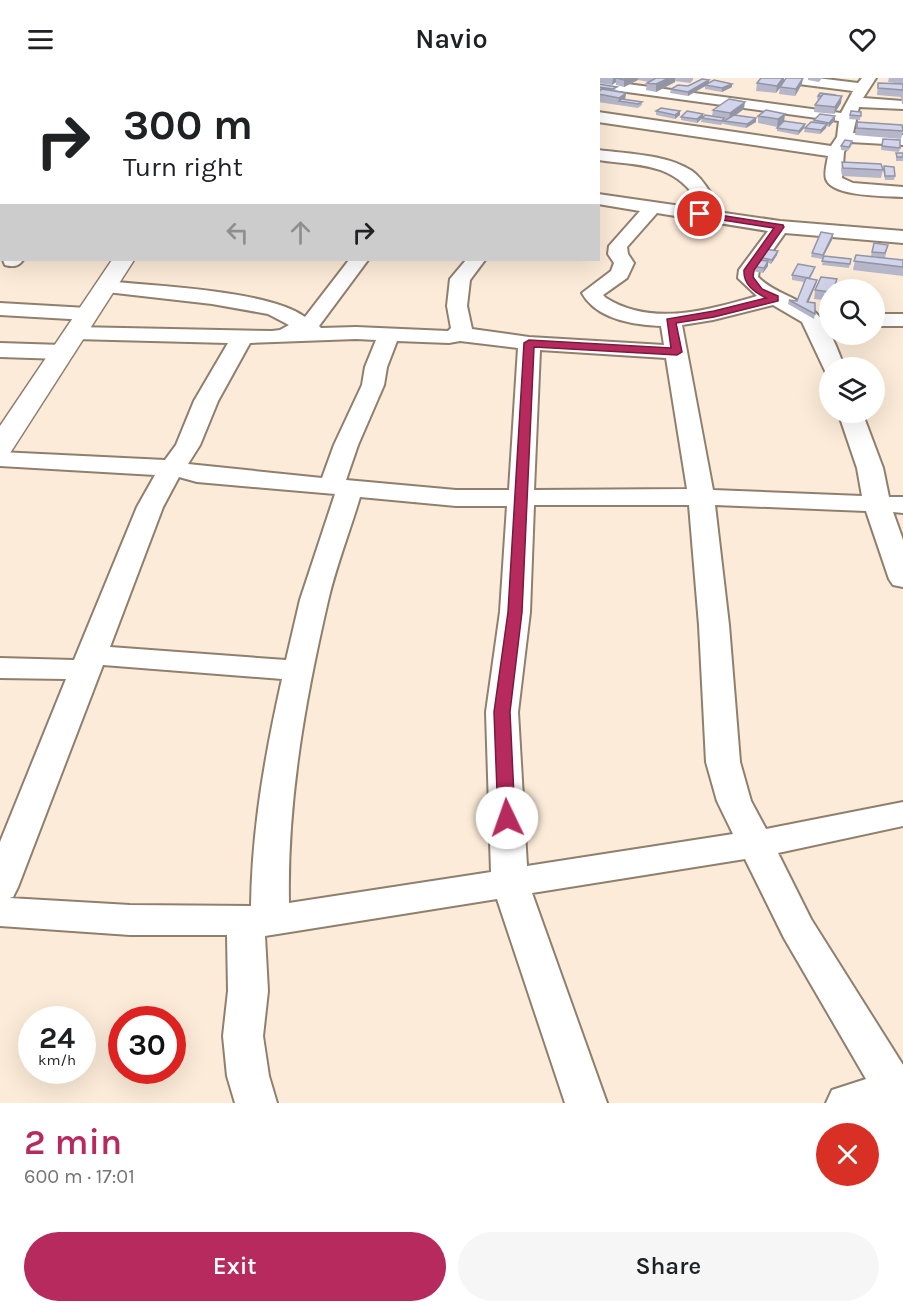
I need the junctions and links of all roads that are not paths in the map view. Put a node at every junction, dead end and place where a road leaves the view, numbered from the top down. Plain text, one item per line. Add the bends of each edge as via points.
1 (783, 78) edge
2 (600, 84) edge
3 (861, 89) edge
4 (903, 105) edge
5 (600, 117) edge
6 (847, 118) junction
7 (845, 137) junction
8 (903, 140) edge
9 (836, 152) junction
10 (600, 155) edge
11 (903, 192) edge
12 (600, 199) edge
13 (652, 207) junction
14 (700, 214) junction
15 (780, 227) junction
16 (903, 237) edge
17 (122, 261) edge
18 (358, 261) edge
19 (475, 261) edge
20 (105, 287) junction
21 (774, 298) junction
22 (0, 309) edge
23 (819, 320) edge
24 (885, 320) edge
25 (903, 320) edge
26 (671, 321) junction
27 (311, 331) junction
28 (75, 333) junction
29 (459, 334) junction
30 (389, 335) junction
31 (243, 336) junction
32 (529, 343) junction
33 (0, 350) edge
34 (677, 352) junction
35 (853, 423) edge
36 (0, 447) edge
37 (0, 459) edge
38 (172, 468) junction
39 (340, 488) junction
40 (701, 497) junction
41 (522, 498) junction
42 (890, 504) edge
43 (903, 579) edge
44 (88, 663) junction
45 (0, 668) edge
46 (299, 671) junction
47 (903, 814) edge
48 (755, 842) junction
49 (510, 882) junction
50 (0, 887) edge
51 (0, 912) edge
52 (258, 921) junction
53 (899, 1088) edge
54 (256, 1103) edge
55 (586, 1103) edge
56 (847, 1103) edge

1 - 3 street
2 - 6 street
3 - 4 street
3 - 6 street
5 - 9 street
6 - 7 street
7 - 8 street
7 - 9 street
9 - 11 street via 837,183 851,188
10 - 14 street via 685,174 707,201
12 - 13 street
13 - 14 street
13 - 26 street via 618,246 624,263 620,274 592,293 595,300 615,311
14 - 15 street
15 - 16 street
15 - 21 street via 749,270 748,278 759,291
17 - 20 main road
18 - 27 street
19 - 29 street via 460,279
20 - 27 street via 273,309
20 - 28 main road
21 - 23 street
21 - 26 street
22 - 28 street
24 - 25 street
26 - 34 street
27 - 30 street
27 - 31 street via 280,337
28 - 31 street
28 - 33 street
28 - 36 main road
29 - 30 street
29 - 32 street
30 - 39 street via 376,367 374,385 350,435
31 - 38 street via 206,401 188,445
32 - 34 street
32 - 41 street
34 - 40 street
35 - 42 street via 870,468
37 - 38 street
38 - 39 street via 197,474
38 - 44 street via 150,507
39 - 41 street via 456,498
39 - 46 street
40 - 41 street
40 - 42 street
40 - 48 street via 723,762 734,801
41 - 49 street via 515,612 502,712
42 - 43 street
44 - 45 street
44 - 46 street
44 - 50 street
46 - 52 street via 281,755 270,857
47 - 48 street
48 - 49 street
48 - 53 street via 797,928
49 - 52 street
49 - 55 street
51 - 52 street via 130,920
52 - 54 street via 243,1036
53 - 56 street

